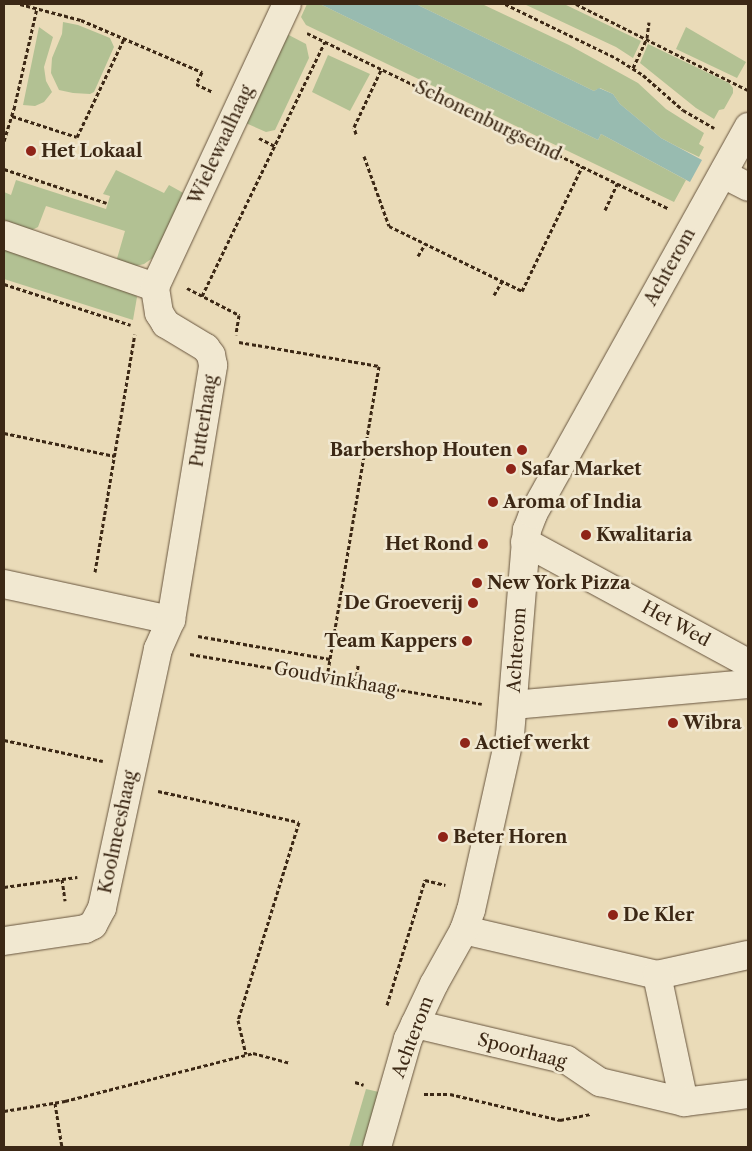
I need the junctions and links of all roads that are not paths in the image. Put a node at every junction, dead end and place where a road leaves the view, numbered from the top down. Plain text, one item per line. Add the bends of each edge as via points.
1 (283, 12) edge
2 (744, 135) edge
3 (723, 174) junction
4 (748, 187) edge
5 (4, 235) edge
6 (155, 287) junction
7 (525, 542) junction
8 (4, 584) edge
9 (171, 620) junction
10 (158, 649) joint
11 (748, 663) edge
12 (748, 684) edge
13 (513, 705) junction
14 (464, 930) junction
15 (4, 941) edge
16 (748, 955) edge
17 (657, 975) junction
18 (415, 1024) junction
19 (748, 1094) edge
20 (684, 1102) junction
21 (377, 1147) edge

1 - 6 street, Wielewaalhaag
2 - 3 street, Achterom
3 - 4 street
3 - 7 street, Achterom via 533,514
5 - 6 street
6 - 9 street, Putterhaag via 159,313 166,324 206,348 213,365
7 - 11 street, Het Wed
7 - 13 street, Achterom
8 - 9 street
9 - 10 street, Putterhaag
10 - 15 street, Koolmeeshaag via 102,908 93,925 76,931
12 - 13 street
13 - 14 street, Achterom via 510,735
14 - 17 street
14 - 18 street, Achterom
16 - 17 street
17 - 20 street
18 - 20 street, Spoorhaag via 567,1060 600,1082
18 - 21 street, Achterom
19 - 20 street, Spoorhaag

